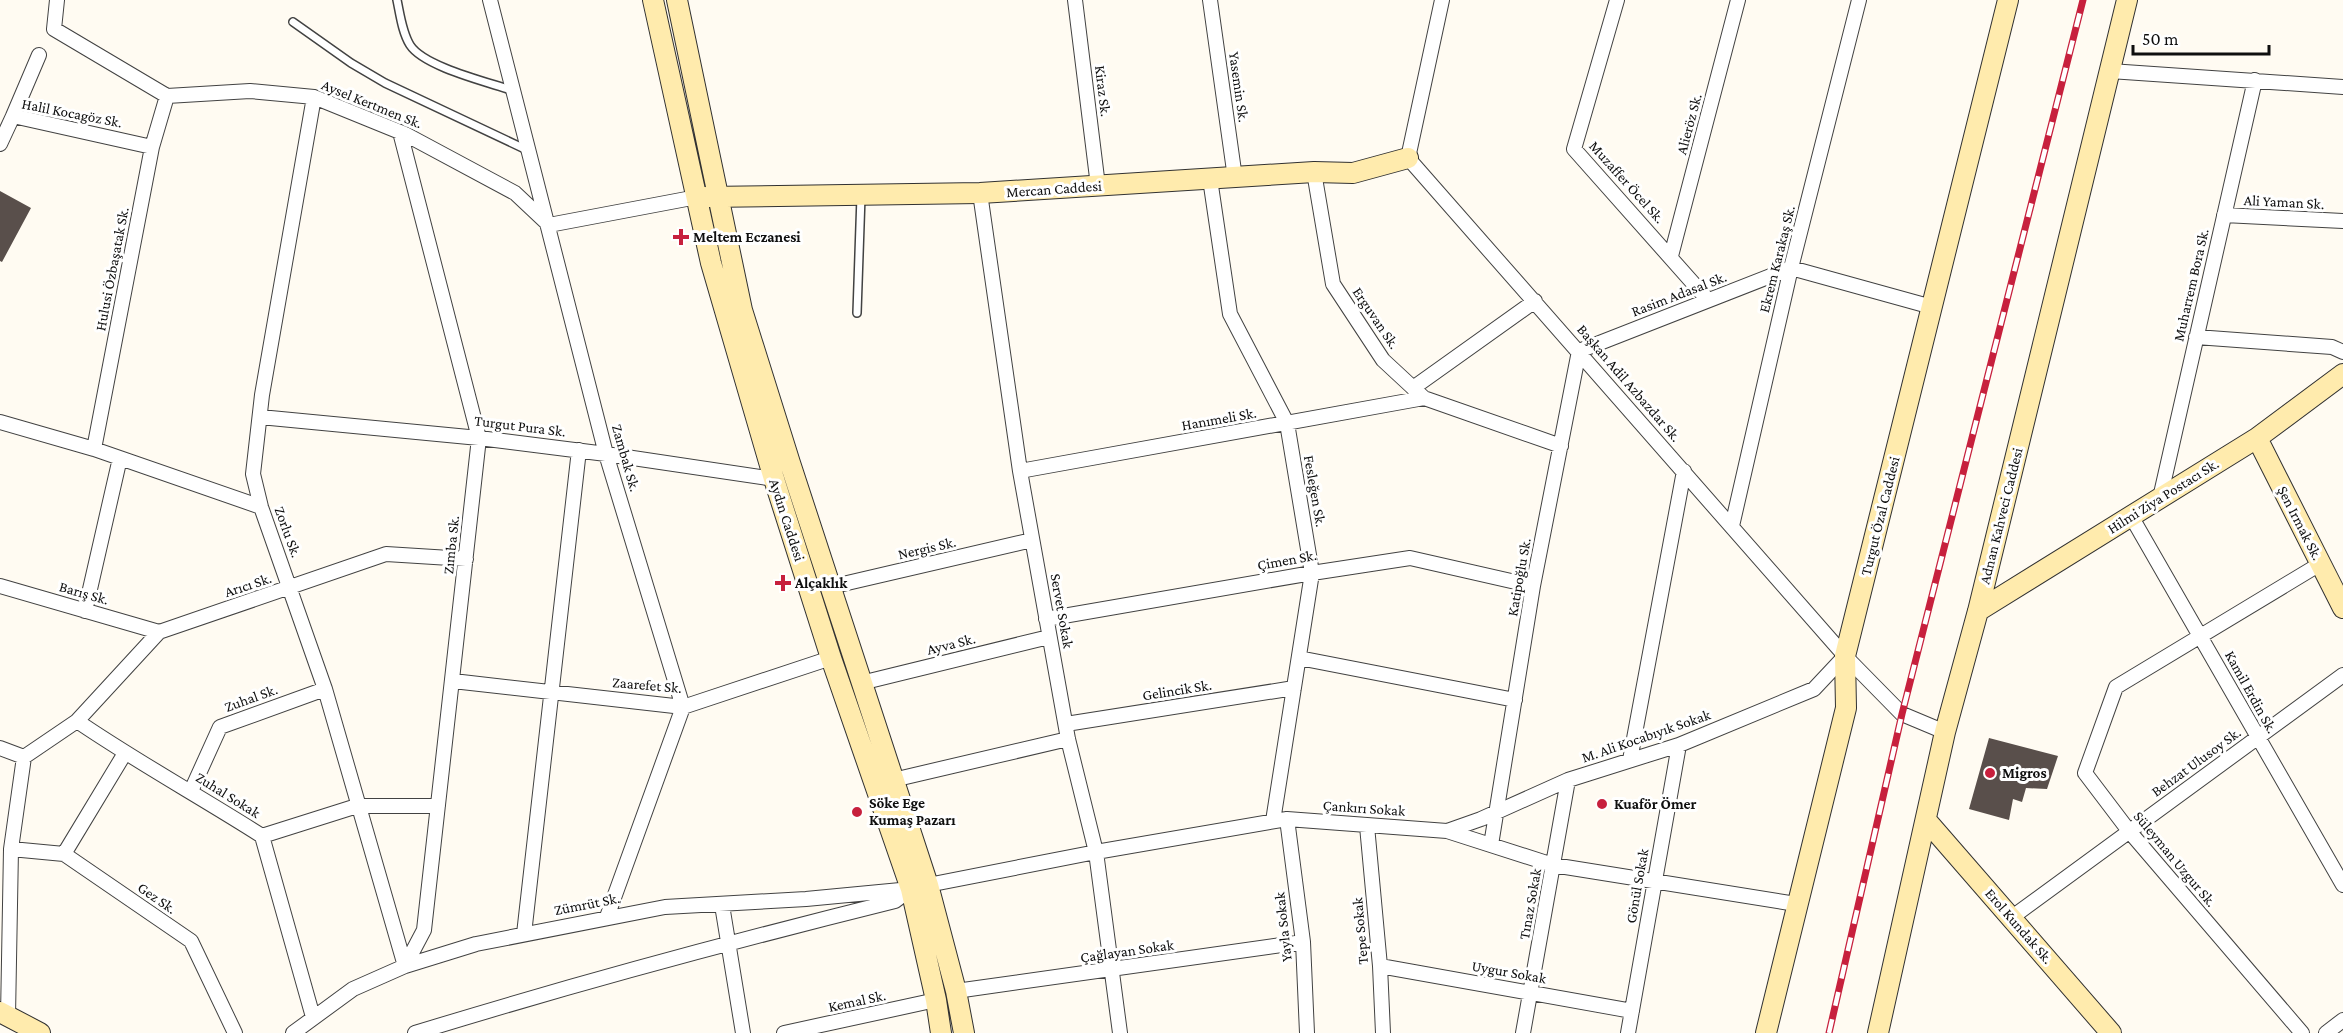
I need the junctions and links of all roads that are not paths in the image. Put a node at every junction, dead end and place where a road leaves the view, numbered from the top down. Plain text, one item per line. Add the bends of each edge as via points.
1 (57, 0) edge
2 (397, 0) edge
3 (490, 0) edge
4 (653, 0) edge
5 (677, 0) edge
6 (1075, 0) edge
7 (1210, 0) edge
8 (1442, 0) edge
9 (1617, 0) edge
10 (1738, 0) edge
11 (2008, 0) edge
12 (2127, 0) edge
13 (1854, 1) edge
14 (293, 22) dead end
15 (39, 55) dead end
16 (2110, 70) junction
17 (2255, 80) junction
18 (2343, 87) edge
19 (514, 91) junction
20 (167, 96) junction
21 (314, 97) junction
22 (13, 116) junction
23 (399, 132) junction
24 (0, 144) edge
25 (152, 147) junction
26 (530, 152) junction
27 (1408, 158) junction
28 (1314, 172) junction
29 (1235, 178) junction
30 (1210, 179) junction
31 (1098, 186) junction
32 (980, 193) junction
33 (861, 195) junction
34 (697, 197) junction
35 (717, 198) junction
36 (2224, 215) junction
37 (2343, 221) edge
38 (549, 225) junction
39 (1671, 256) junction
40 (1791, 267) junction
41 (1708, 300) junction
42 (1535, 301) junction
43 (1932, 307) junction
44 (857, 313) dead end
45 (2196, 337) junction
46 (1579, 351) junction
47 (2343, 352) edge
48 (2343, 374) edge
49 (1419, 393) junction
50 (260, 417) junction
51 (0, 422) edge
52 (1287, 423) junction
53 (479, 438) junction
54 (2257, 438) junction
55 (1561, 446) junction
56 (94, 449) junction
57 (579, 450) junction
58 (606, 454) junction
59 (120, 458) junction
60 (1020, 471) junction
61 (1684, 471) junction
62 (774, 479) junction
63 (2160, 498) junction
64 (261, 507) junction
65 (2131, 516) junction
66 (1732, 526) junction
67 (1032, 540) junction
68 (466, 559) junction
69 (2320, 564) junction
70 (1312, 573) junction
71 (0, 586) edge
72 (1533, 586) junction
73 (830, 587) junction
74 (291, 588) junction
75 (2343, 608) edge
76 (1978, 610) junction
77 (85, 611) junction
78 (1046, 618) junction
79 (159, 632) junction
80 (2201, 636) junction
81 (1049, 637) junction
82 (1845, 656) junction
83 (831, 658) junction
84 (1299, 658) junction
85 (2343, 675) edge
86 (453, 681) junction
87 (861, 683) junction
88 (1294, 688) junction
89 (325, 689) junction
90 (551, 692) junction
91 (1515, 700) junction
92 (683, 707) junction
93 (77, 721) junction
94 (1066, 724) junction
95 (1945, 732) junction
96 (2258, 738) junction
97 (1068, 739) junction
98 (1680, 745) junction
99 (0, 748) edge
100 (125, 753) junction
101 (24, 757) junction
102 (1630, 760) junction
103 (893, 780) junction
104 (1568, 780) junction
105 (191, 791) junction
106 (357, 806) junction
107 (438, 806) junction
108 (1498, 810) junction
109 (1287, 819) junction
110 (1926, 820) junction
111 (1273, 821) junction
112 (1367, 826) junction
113 (1447, 831) junction
114 (2129, 831) junction
115 (262, 836) junction
116 (1491, 845) junction
117 (11, 849) junction
118 (1096, 852) junction
119 (64, 854) junction
120 (1553, 865) junction
121 (1655, 882) junction
122 (2343, 885) edge
123 (919, 887) junction
124 (1796, 904) junction
125 (722, 905) junction
126 (607, 917) junction
127 (2011, 918) junction
128 (524, 934) junction
129 (729, 942) junction
130 (1303, 942) junction
131 (405, 966) junction
132 (1380, 966) junction
133 (1113, 970) junction
134 (956, 991) junction
135 (1531, 993) junction
136 (936, 1000) junction
137 (1632, 1011) junction
138 (4, 1014) edge
139 (313, 1017) junction
140 (2343, 1020) edge
141 (40, 1033) edge
142 (235, 1033) edge
143 (293, 1033) edge
144 (415, 1033) edge
145 (743, 1033) edge
146 (784, 1033) edge
147 (941, 1033) edge
148 (964, 1033) edge
149 (1120, 1033) edge
150 (1307, 1033) edge
151 (1383, 1033) edge
152 (1523, 1033) edge
153 (1628, 1033) edge
154 (1766, 1033) edge
155 (1878, 1033) edge
156 (2111, 1033) edge
157 (2302, 1033) edge
158 (2326, 1033) edge

1 - 20 street via 54,29
2 - 19 lane via 406,39 417,54
3 - 19 street, Zambak Sk.
4 - 34 main road, Aydın Caddesi
5 - 35 main road, Aydın Caddesi
6 - 31 street, Kiraz Sk.
7 - 29 street, Yasemin Sk.
8 - 27 street
9 - 39 street, Muzaffer Öcel Sk. via 1574,149
10 - 39 street, Alieröz Sk.
11 - 43 main road, Turgut Özal Caddesi
12 - 16 main road, Adnan Kahveci Caddesi
13 - 40 street, Ekrem Karakaş Sk.
14 - 26 lane via 385,83
15 - 22 street
16 - 17 street
16 - 76 main road, Adnan Kahveci Caddesi
17 - 18 street
17 - 36 street, Muharrem Bora Sk.
19 - 26 street, Zambak Sk.
20 - 21 street, Aysel Kertmen Sk. via 250,91
20 - 25 street, Hulusi Özbaşatak Sk.
21 - 23 street, Aysel Kertmen Sk.
21 - 50 street, Zorlu Sk.
22 - 24 street, Halil Kocagöz Sk.
22 - 25 street, Halil Kocagöz Sk.
23 - 38 street, Aysel Kertmen Sk. via 515,193
23 - 53 street, Zımba Sk.
25 - 56 street, Hulusi Özbaşatak Sk.
26 - 38 street, Zambak Sk.
27 - 28 main road, Mercan Caddesi via 1353,173
27 - 42 street, Başkan Adil Azbazdar Sk.
28 - 29 main road, Mercan Caddesi
28 - 49 street, Erguvan Sk. via 1333,284 1383,360
29 - 30 main road, Mercan Caddesi
30 - 31 main road, Mercan Caddesi
30 - 52 street, Fesleğen Sk. via 1230,314
31 - 32 main road, Mercan Caddesi
32 - 33 main road, Mercan Caddesi
32 - 60 street, Servet Sokak
33 - 35 main road, Mercan Caddesi
33 - 44 lane
34 - 35 main road, Mercan Caddesi
34 - 38 street
34 - 62 main road, Aydın Caddesi via 711,263
35 - 73 main road, Aydın Caddesi via 742,310
36 - 37 street, Ali Yaman Sk.
36 - 45 street, Muharrem Bora Sk.
38 - 58 street, Zambak Sk.
39 - 41 street, Muzaffer Öcel Sk.
40 - 41 street, Rasim Adasal Sk.
40 - 43 street
40 - 66 street, Ekrem Karakaş Sk.
41 - 46 street, Rasim Adasal Sk.
42 - 46 street, Başkan Adil Azbazdar Sk.
42 - 49 street
43 - 82 main road, Turgut Özal Caddesi
45 - 47 street via 2332,347
45 - 63 street, Muharrem Bora Sk.
46 - 55 street, Katipoğlu Sk.
46 - 61 street, Başkan Adil Azbazdar Sk.
48 - 54 main road, Hilmi Ziya Postacı Sk.
49 - 52 street, Hanımeli Sk.
49 - 55 street, Erguvan Sk.
50 - 53 street, Turgut Pura Sk.
50 - 64 street, Zorlu Sk. via 253,474
51 - 56 street
52 - 60 street, Hanımeli Sk.
52 - 70 street, Fesleğen Sk.
53 - 57 street, Turgut Pura Sk.
53 - 68 street, Zımba Sk.
54 - 63 main road, Hilmi Ziya Postacı Sk.
54 - 69 main road, Şen Irmak Sk.
55 - 72 street, Katipoğlu Sk.
56 - 59 street
57 - 58 street, Turgut Pura Sk.
57 - 90 street
58 - 62 street, Turgut Pura Sk.
58 - 92 street, Zambak Sk.
59 - 64 street
59 - 77 street
60 - 67 street, Servet Sokak
61 - 66 street, Başkan Adil Azbazdar Sk.
61 - 102 street
62 - 83 main road, Aydın Caddesi
63 - 65 main road, Hilmi Ziya Postacı Sk.
64 - 74 street, Zorlu Sk.
65 - 76 main road, Hilmi Ziya Postacı Sk.
65 - 80 street, Kamil Erdin Sk.
66 - 82 street, Başkan Adil Azbazdar Sk.
67 - 73 street, Nergis Sk.
67 - 78 street, Servet Sokak
68 - 74 street, Arıcı Sk. via 386,554
68 - 86 street, Zımba Sk.
69 - 75 main road, Şen Irmak Sk.
69 - 80 street
70 - 72 street, Çimen Sk. via 1410,558
70 - 78 street, Çimen Sk.
70 - 84 street, Fesleğen Sk.
71 - 77 street, Barış Sk.
72 - 91 street, Katipoğlu Sk.
73 - 87 main road, Aydın Caddesi
74 - 79 street, Arıcı Sk.
74 - 89 street, Zorlu Sk.
76 - 95 main road, Adnan Kahveci Caddesi
77 - 79 street, Barış Sk.
78 - 81 street, Servet Sokak
79 - 93 street, Arıcı Sk.
80 - 96 street, Kamil Erdin Sk.
80 - 114 street, Süleyman Uzgur Sk. via 2116,687 2085,773
81 - 87 street, Ayva Sk.
81 - 94 street, Servet Sokak
82 - 95 street, Başkan Adil Azbazdar Sk. via 1902,714
82 - 98 street, M. Ali Kocabıyık Sokak via 1814,689
82 - 124 main road, Turgut Özal Caddesi via 1846,708
83 - 92 street, Zaarefet Sk.
83 - 123 main road, Aydın Caddesi
84 - 88 street, Fesleğen Sk.
84 - 91 street
85 - 96 street, Behzat Ulusoy Sk.
86 - 90 street, Zaarefet Sk.
86 - 107 street, Zımba Sk.
87 - 103 main road, Aydın Caddesi
88 - 94 street, Gelincik Sk.
88 - 111 street, Fesleğen Sk.
89 - 105 street, Zuhal Sk. via 220,727
89 - 106 street, Zorlu Sk.
90 - 92 street, Zaarefet Sk.
90 - 128 street
91 - 108 street, Katipoğlu Sk.
92 - 126 street
93 - 100 street, Zuhal Sokak
93 - 101 street, Arıcı Sk.
94 - 97 street, Servet Sokak
95 - 110 main road, Adnan Kahveci Caddesi
96 - 114 street, Behzat Ulusoy Sk.
96 - 122 street, Kamil Erdin Sk.
97 - 103 street
97 - 118 street, Servet Sokak
98 - 102 street, M. Ali Kocabıyık Sokak
98 - 121 street, Gönül Sokak
99 - 101 street
100 - 105 street, Zuhal Sokak
100 - 119 street
101 - 117 street
102 - 104 street, M. Ali Kocabıyık Sokak
103 - 123 main road, Aydın Caddesi
104 - 108 street, M. Ali Kocabıyık Sokak
104 - 120 street, Tınaz Sokak
105 - 115 street, Zuhal Sokak
106 - 107 street
106 - 115 street
106 - 131 street, Zorlu Sk.
107 - 131 street, Zımba Sk. via 424,930
108 - 113 street, M. Ali Kocabıyık Sokak
108 - 116 street, Katipoğlu Sk.
109 - 111 street, Çankırı Sokak
109 - 112 street, Çankırı Sokak
109 - 130 street, Yayla Sokak
110 - 127 main road, Erol Kundak Sk.
110 - 155 main road, Adnan Kahveci Caddesi
111 - 118 street, Çankırı Sokak
112 - 113 street, Çankırı Sokak
112 - 132 street, Tepe Sokak
113 - 116 street, Çankırı Sokak
114 - 127 street, Behzat Ulusoy Sk.
114 - 157 street, Süleyman Uzgur Sk.
115 - 139 street, Zuhal Sokak
116 - 120 street, Çankırı Sokak
117 - 119 street, Gez Sk.
117 - 138 street
118 - 123 street, Çankırı Sokak
118 - 133 street, Servet Sokak
119 - 142 street, Gez Sk. via 191,942
120 - 121 street, Çankırı Sokak
120 - 135 street, Tınaz Sokak
121 - 124 street, Çankırı Sokak
121 - 137 street, Gönül Sokak
123 - 125 street, Zümrüt Sk.
123 - 129 street via 895,901
123 - 134 main road, Aydın Caddesi
123 - 136 main road, Aydın Caddesi
124 - 154 main road, Turgut Özal Caddesi
125 - 126 street, Zümrüt Sk. via 665,907
125 - 129 street
126 - 128 street, Zümrüt Sk.
127 - 156 main road, Erol Kundak Sk.
128 - 131 street, Zümrüt Sk.
129 - 144 street
129 - 145 street
130 - 133 street, Çağlayan Sokak
130 - 150 street, Yayla Sokak
131 - 139 street, Zümrüt Sk. via 353,989
132 - 135 street, Uygur Sokak
132 - 151 street, Tepe Sokak
133 - 134 street, Çağlayan Sokak
133 - 149 street, Servet Sokak
134 - 148 main road, Aydın Caddesi
135 - 137 street, Uygur Sokak
135 - 152 street, Tınaz Sokak
136 - 146 street, Kemal Sk.
136 - 147 main road, Aydın Caddesi
137 - 153 street, Gönül Sokak
138 - 141 main road
139 - 143 street, Zümrüt Sk.
140 - 158 street

